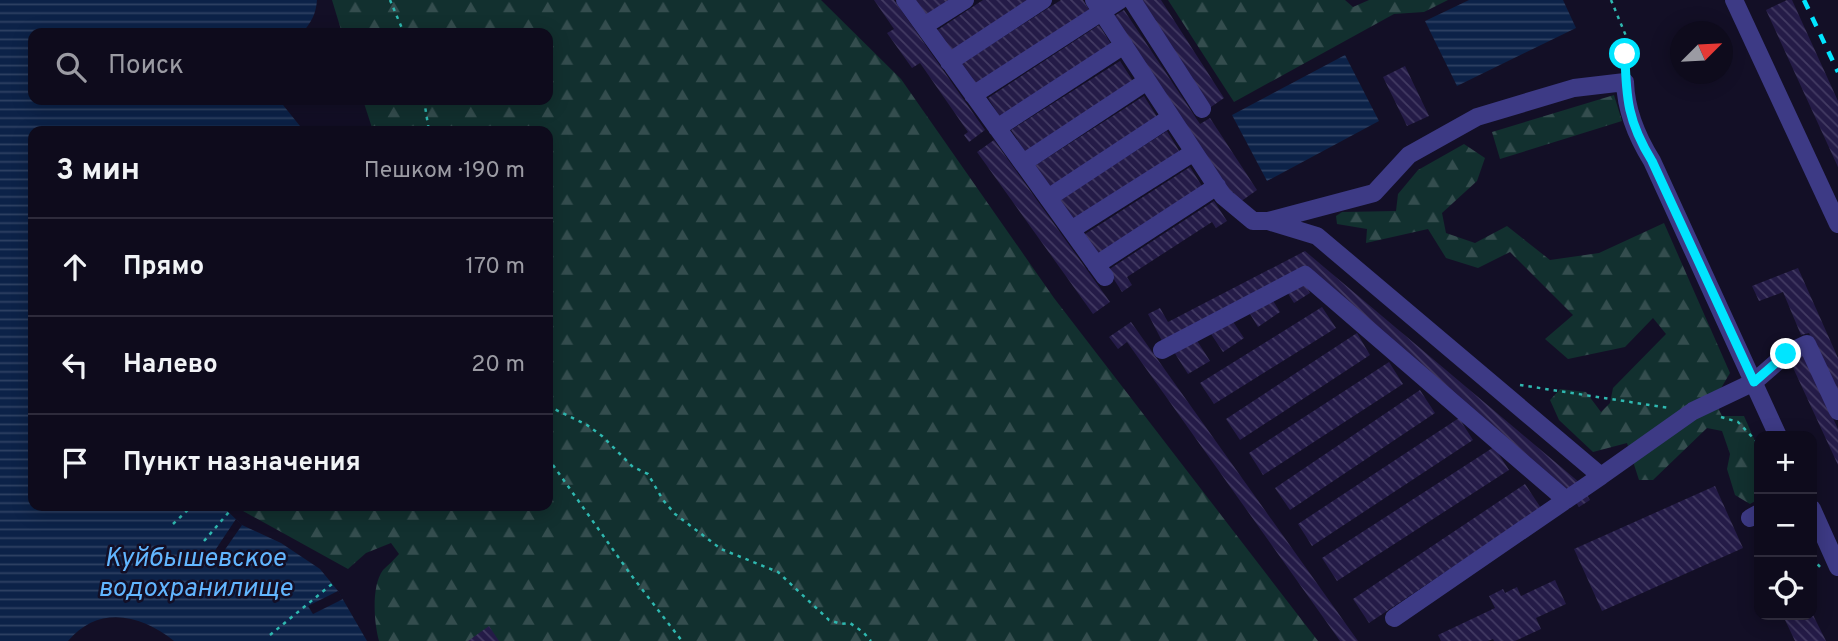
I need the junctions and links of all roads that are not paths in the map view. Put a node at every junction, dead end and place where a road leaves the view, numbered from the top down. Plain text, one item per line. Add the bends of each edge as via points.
1 (905, 0) edge
2 (965, 0) edge
3 (1043, 0) edge
4 (1120, 0) edge
5 (1132, 0) edge
6 (1734, 0) edge
7 (1098, 6) edge
8 (924, 26) junction
9 (1124, 45) junction
10 (949, 62) junction
11 (1147, 80) junction
12 (973, 95) junction
13 (1202, 109) dead end
14 (1171, 117) junction
15 (997, 128) junction
16 (1194, 152) junction
17 (1023, 163) junction
18 (1217, 186) junction
19 (1048, 198) junction
20 (1268, 221) junction
21 (1838, 224) edge
22 (1071, 230) junction
23 (1161, 350) dead end
24 (1754, 382) junction
25 (1838, 411) edge
26 (1776, 431) edge
27 (1601, 477) junction
28 (1566, 500) junction
29 (1817, 520) edge
30 (1838, 567) edge
31 (1394, 618) dead end

1 - 8 lane
2 - 8 lane
3 - 10 lane
4 - 7 lane
5 - 13 lane
6 - 21 lane
7 - 9 lane
7 - 12 lane
8 - 10 lane
9 - 11 lane
9 - 15 lane
10 - 12 lane
11 - 14 lane
11 - 17 lane
12 - 15 lane
14 - 16 lane
14 - 19 lane
15 - 17 lane
16 - 18 lane
16 - 22 lane
17 - 19 lane
18 - 20 lane via 1253,220
18 - 22 lane via 1100,271
19 - 22 lane
20 - 24 lane via 1374,193 1409,155 1477,117 1574,88 1625,82 1637,136
20 - 27 lane via 1317,236
23 - 28 lane via 1305,275
24 - 25 lane via 1786,354 1807,344
24 - 26 lane
24 - 27 lane via 1693,411
27 - 28 lane
28 - 31 lane
29 - 30 lane

